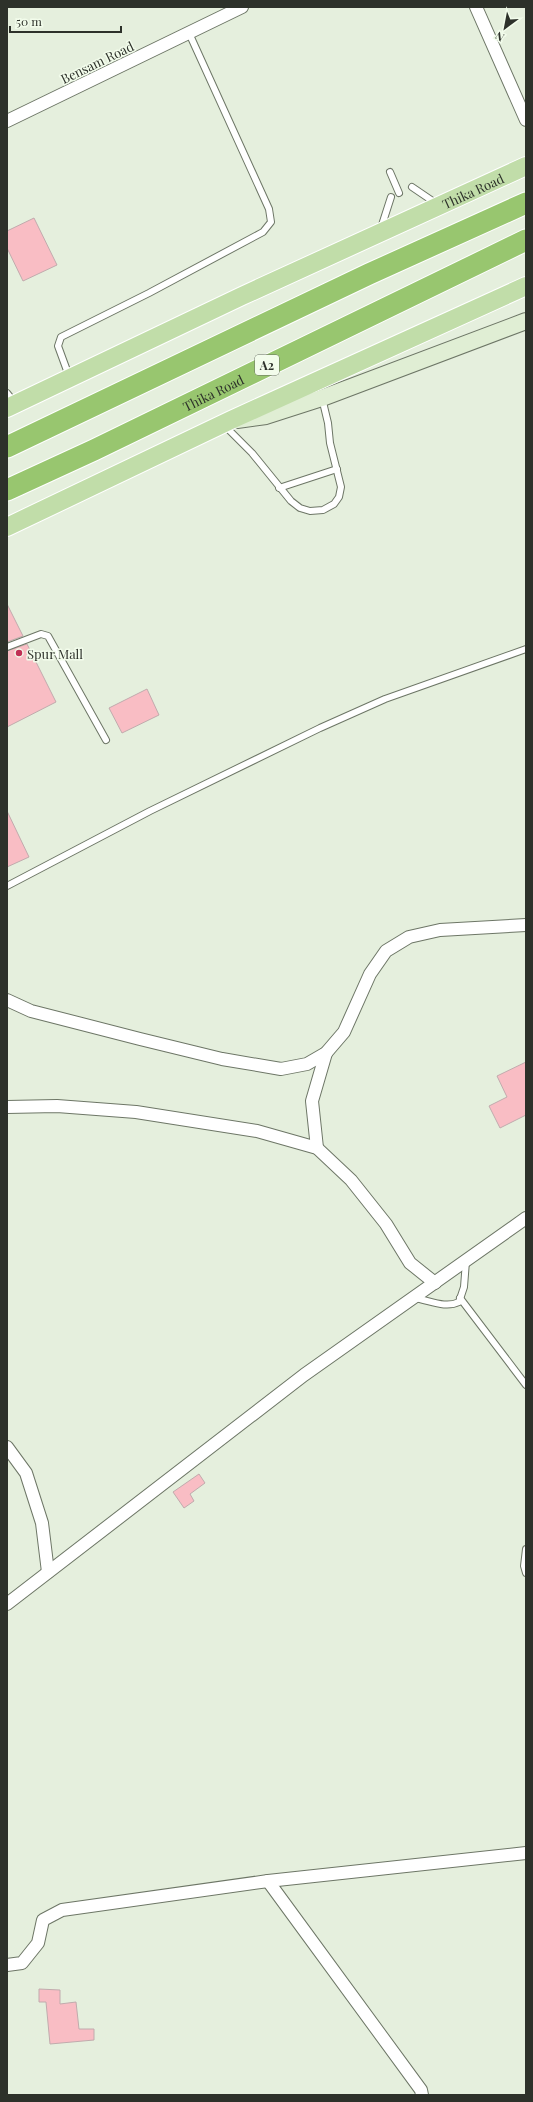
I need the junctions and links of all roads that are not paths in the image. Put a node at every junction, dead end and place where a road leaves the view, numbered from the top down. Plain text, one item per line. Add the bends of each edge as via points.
1 (242, 7) edge
2 (476, 7) edge
3 (189, 33) junction
4 (526, 120) edge
5 (7, 121) edge
6 (526, 166) edge
7 (390, 172) dead end
8 (412, 187) dead end
9 (399, 193) dead end
10 (391, 197) dead end
11 (526, 203) edge
12 (439, 206) junction
13 (379, 233) junction
14 (526, 240) edge
15 (526, 286) edge
16 (526, 321) edge
17 (70, 378) junction
18 (322, 398) junction
19 (10, 402) edge
20 (227, 422) junction
21 (7, 447) edge
22 (337, 469) junction
23 (279, 488) junction
24 (7, 490) edge
25 (7, 527) edge
26 (7, 648) edge
27 (526, 649) edge
28 (106, 740) dead end
29 (7, 886) edge
30 (526, 925) edge
31 (7, 1000) edge
32 (326, 1053) junction
33 (7, 1107) edge
34 (317, 1148) junction
35 (526, 1218) edge
36 (466, 1261) junction
37 (435, 1283) junction
38 (413, 1298) junction
39 (460, 1298) junction
40 (526, 1385) edge
41 (7, 1447) edge
42 (526, 1549) edge
43 (48, 1572) junction
44 (526, 1573) edge
45 (7, 1604) edge
46 (526, 1853) edge
47 (268, 1881) junction
48 (7, 1965) edge
49 (422, 2095) edge

1 - 3 street, Bensam Road
2 - 4 street
3 - 5 street, Bensam Road
3 - 17 lane via 263,195 272,222 263,232 61,337 58,346
6 - 12 main road, Thika Road
7 - 9 lane
8 - 12 lane
10 - 13 lane
11 - 21 highway via 368,274
12 - 13 main road, Thika Road
13 - 17 main road, Thika Road
14 - 24 highway, Thika Road / A2
15 - 20 main road
16 - 18 street
17 - 19 main road, Thika Road
18 - 20 street via 256,418
18 - 22 lane
20 - 23 lane
20 - 25 main road
22 - 23 lane
22 - 23 lane via 341,487 339,497 334,504 323,510 310,511 300,508
26 - 28 lane via 41,634 48,636
27 - 29 lane via 385,699 320,728 150,811
30 - 32 street via 440,930 409,937 386,952 370,974 344,1032
31 - 32 street via 30,1011 222,1059 274,1068 308,1064
32 - 34 street via 312,1101
33 - 34 street via 57,1106 136,1112 257,1132
34 - 37 street via 355,1185 386,1224 410,1263
35 - 36 street
36 - 37 street
36 - 39 lane via 464,1287
37 - 38 street
38 - 39 lane via 453,1305
38 - 43 street via 304,1375
39 - 40 lane
41 - 43 street via 26,1473 42,1523
42 - 44 lane
43 - 45 street
46 - 47 street
47 - 48 street via 62,1910 43,1920 38,1943 22,1963
47 - 49 street via 421,2090

